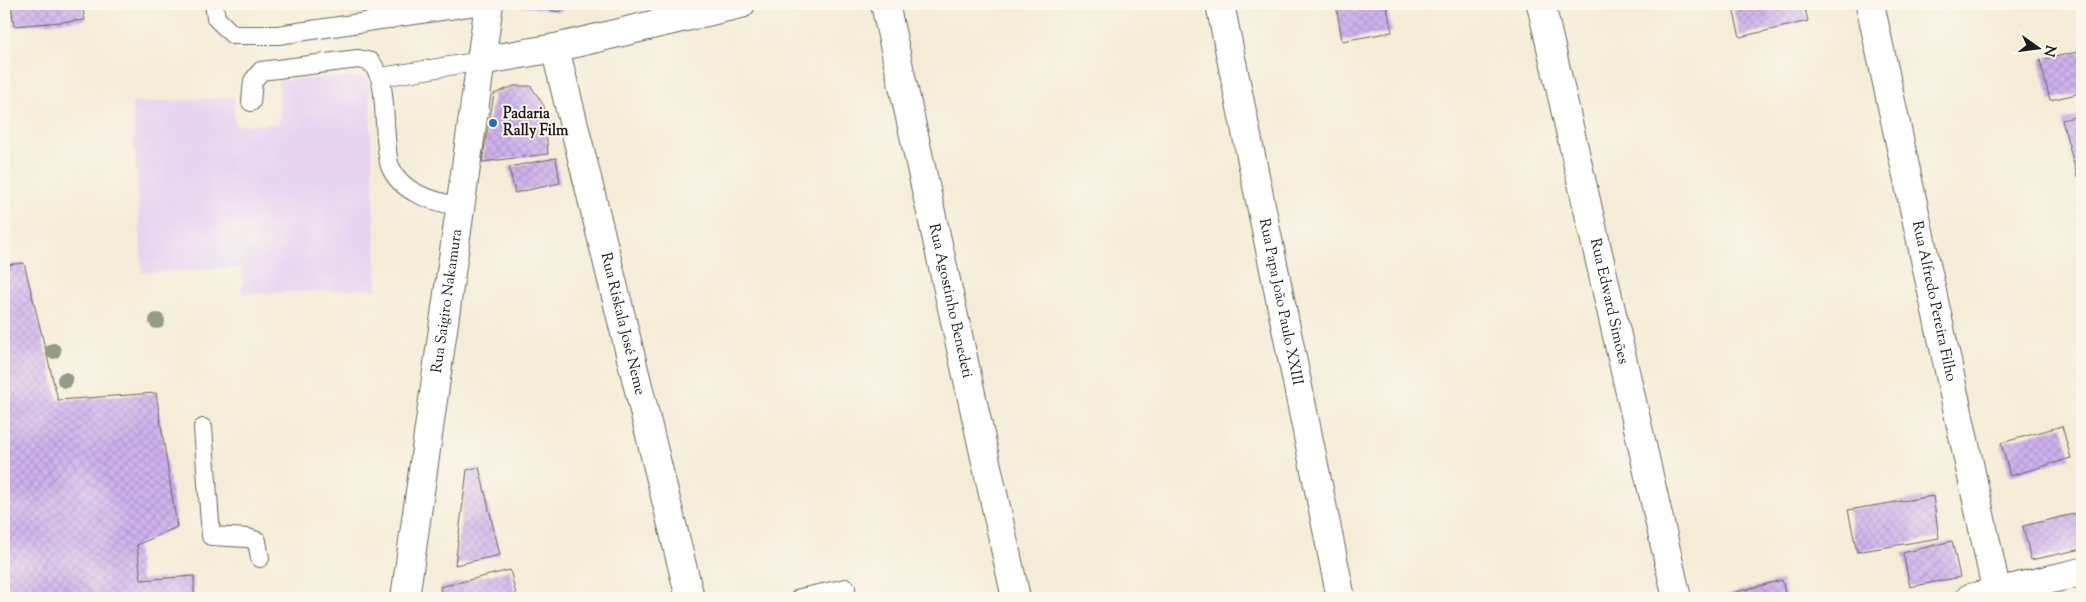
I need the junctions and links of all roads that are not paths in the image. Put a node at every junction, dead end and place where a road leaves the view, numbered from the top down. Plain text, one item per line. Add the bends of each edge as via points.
1 (214, 4) edge
2 (378, 4) edge
3 (489, 4) edge
4 (742, 4) edge
5 (885, 4) edge
6 (1220, 4) edge
7 (1541, 4) edge
8 (1870, 4) edge
9 (391, 19) junction
10 (555, 48) junction
11 (481, 61) junction
12 (381, 77) junction
13 (251, 102) dead end
14 (460, 207) junction
15 (203, 428) dead end
16 (260, 558) dead end
17 (2082, 572) edge
18 (846, 588) dead end
19 (1997, 595) edge
20 (405, 598) edge
21 (690, 598) edge
22 (800, 598) edge
23 (1016, 598) edge
24 (1341, 598) edge
25 (1677, 598) edge
26 (1970, 598) edge

1 - 9 lane via 216,18 234,35 278,35
2 - 9 lane
3 - 9 lane
3 - 11 street, Rua Saigiro Nakamura
4 - 10 street
5 - 23 street, Rua Agostinho Benedeti
6 - 24 street, Rua Papa João Paulo XXIII
7 - 25 street, Rua Edward Simões
8 - 19 street, Rua Alfredo Pereira Filho
10 - 11 street
10 - 21 street, Rua Riskala José Neme
11 - 12 lane
11 - 14 street, Rua Saigiro Nakamura
12 - 13 lane via 371,62 358,59 261,71 253,81
12 - 14 lane via 389,166 412,191 428,199
14 - 20 street, Rua Saigiro Nakamura
15 - 16 lane via 211,536 257,541
17 - 19 street
18 - 22 lane
19 - 26 street

